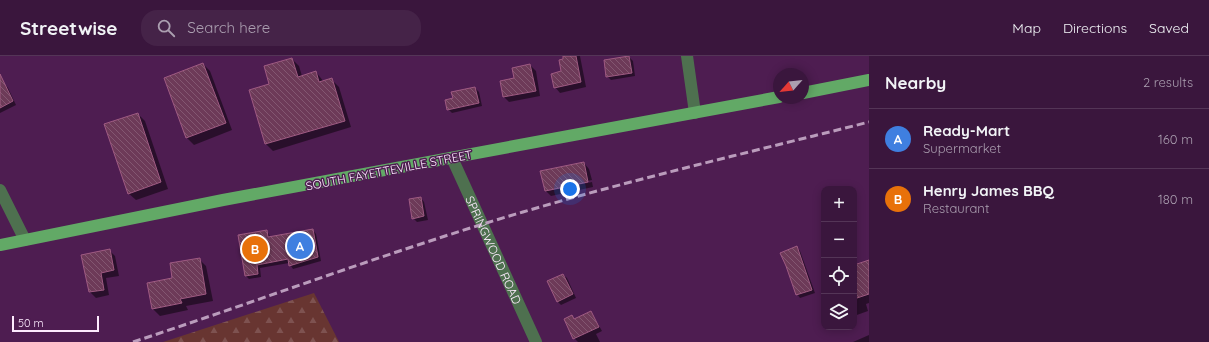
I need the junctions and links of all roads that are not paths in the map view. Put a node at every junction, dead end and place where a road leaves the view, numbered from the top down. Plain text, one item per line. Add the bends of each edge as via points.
1 (687, 56) edge
2 (869, 80) edge
3 (809, 92) edge
4 (773, 98) edge
5 (695, 113) junction
6 (452, 158) junction
7 (0, 190) edge
8 (25, 240) junction
9 (0, 245) edge
10 (536, 342) edge

1 - 5 street
2 - 3 main road
4 - 5 main road, SOUTH FAYETTEVILLE STREET
5 - 6 main road, SOUTH FAYETTEVILLE STREET
6 - 8 main road, SOUTH FAYETTEVILLE STREET
6 - 10 street, SPRINGWOOD ROAD
7 - 8 street
8 - 9 main road, SOUTH FAYETTEVILLE STREET

